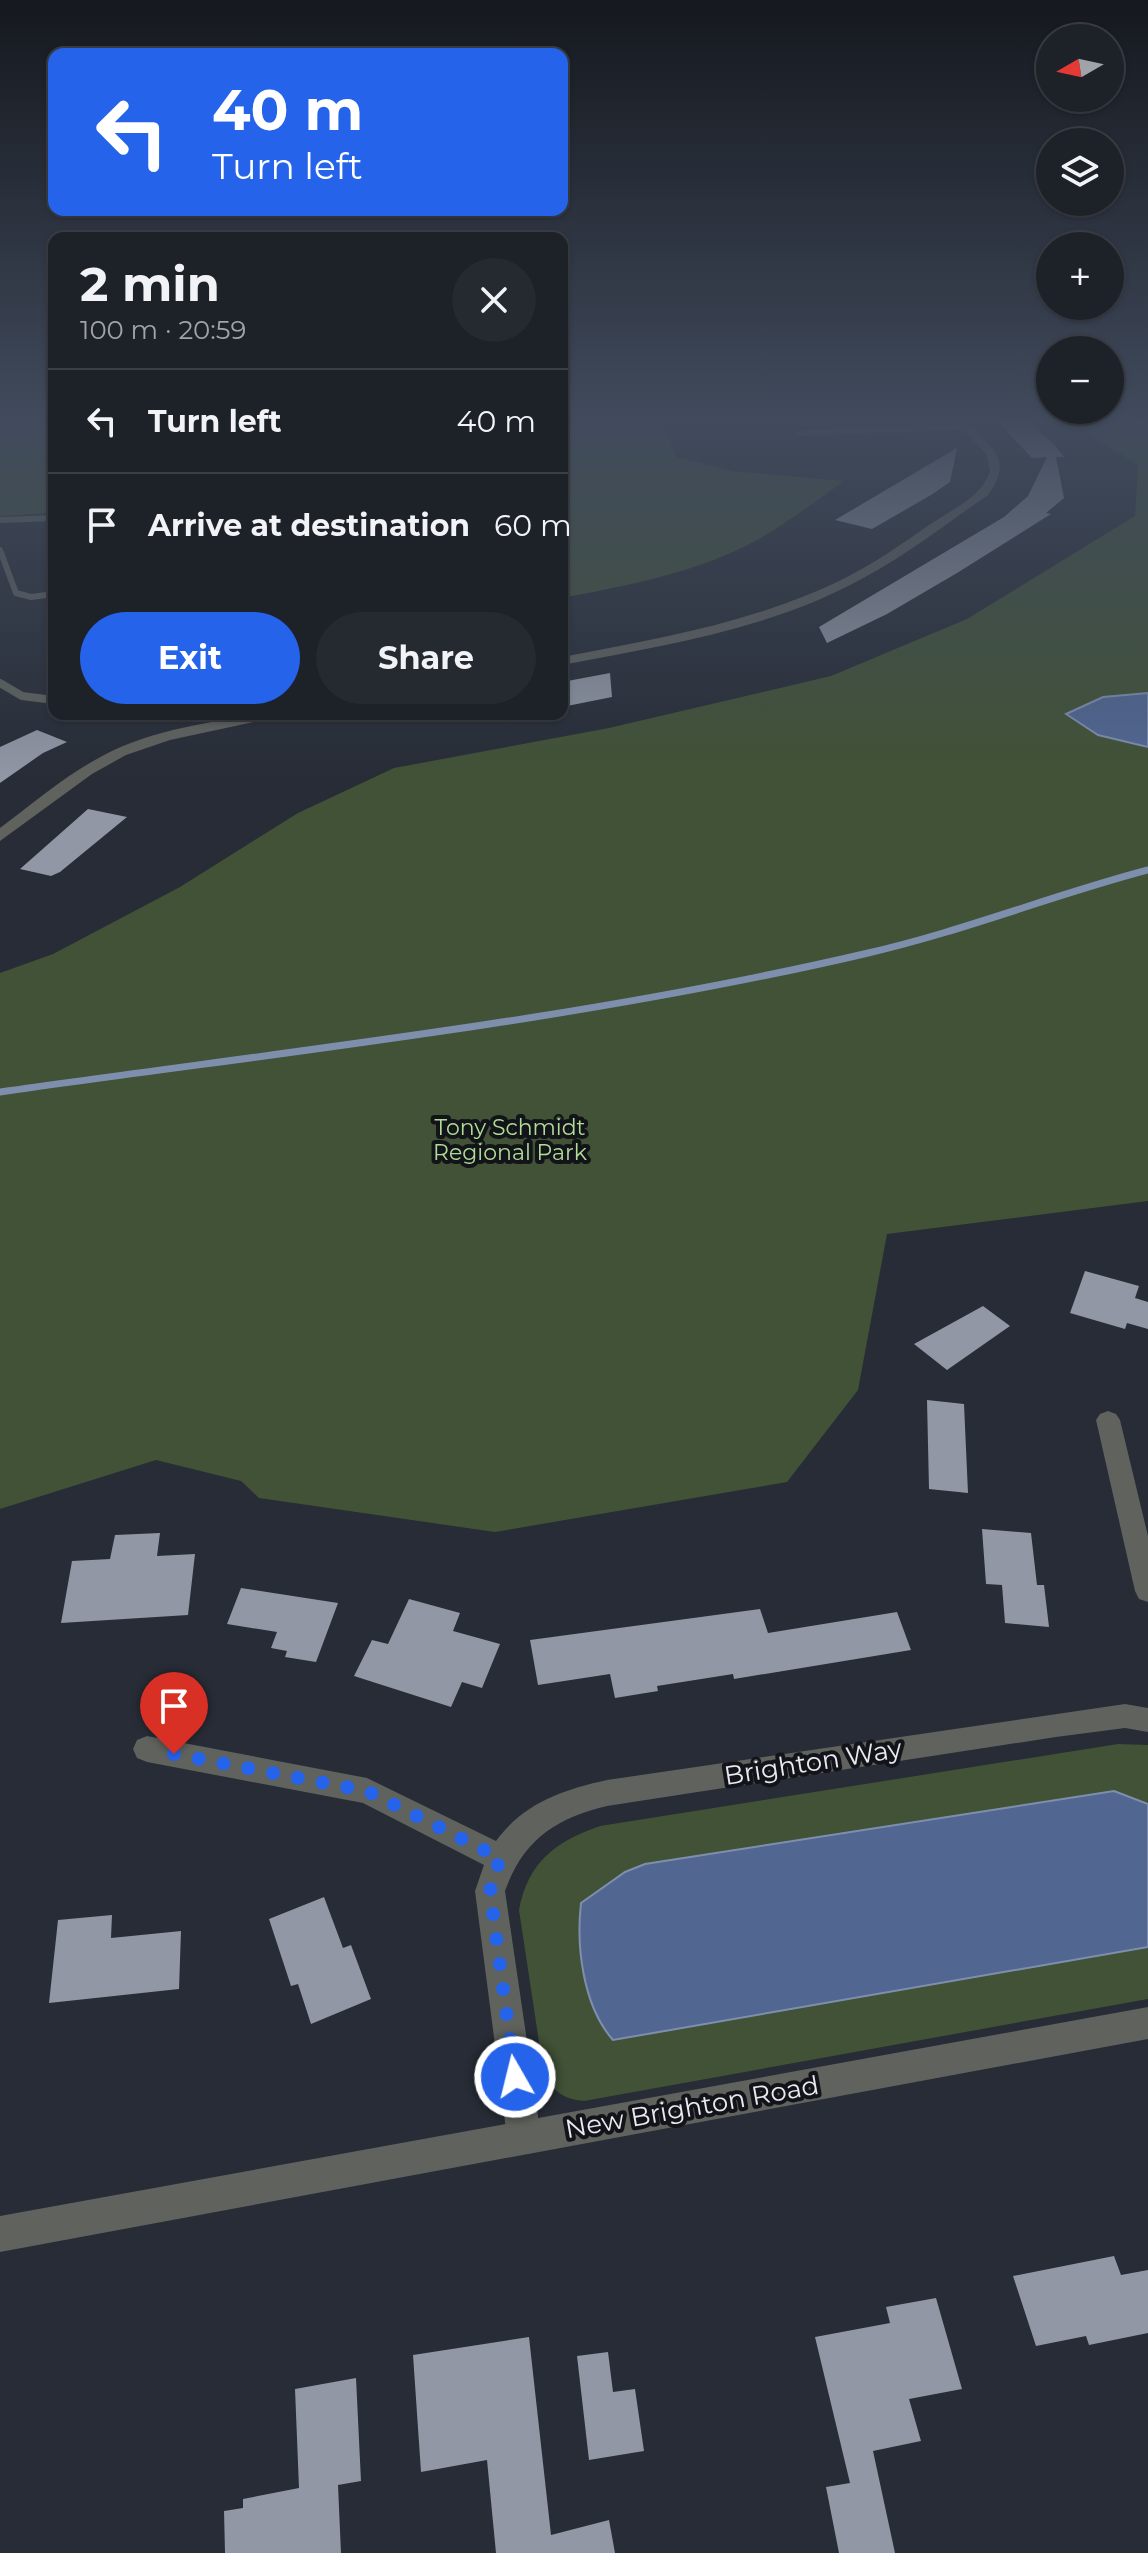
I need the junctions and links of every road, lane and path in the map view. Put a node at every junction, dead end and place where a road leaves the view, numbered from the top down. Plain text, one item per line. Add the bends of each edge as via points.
1 (912, 540) edge
2 (0, 550) edge
3 (48, 595) edge
4 (568, 660) edge
5 (0, 683) edge
6 (48, 699) edge
7 (253, 720) edge
8 (0, 836) edge
9 (1108, 1420) dead end
10 (1148, 1591) edge
11 (1148, 1720) edge
12 (147, 1749) dead end
13 (500, 1858) junction
14 (1148, 2023) edge
15 (524, 2137) junction
16 (0, 2234) edge

1 - 4 street via 811,598 730,626
2 - 3 lane via 16,593
5 - 6 lane via 22,696
7 - 8 street via 174,735 123,752 80,776
9 - 10 street
11 - 13 street, Brighton Way via 1125,1716 1056,1725 572,1800 516,1835
12 - 13 street via 367,1791
13 - 15 street via 490,1891
14 - 15 street, New Brighton Road
15 - 16 street, New Brighton Road

